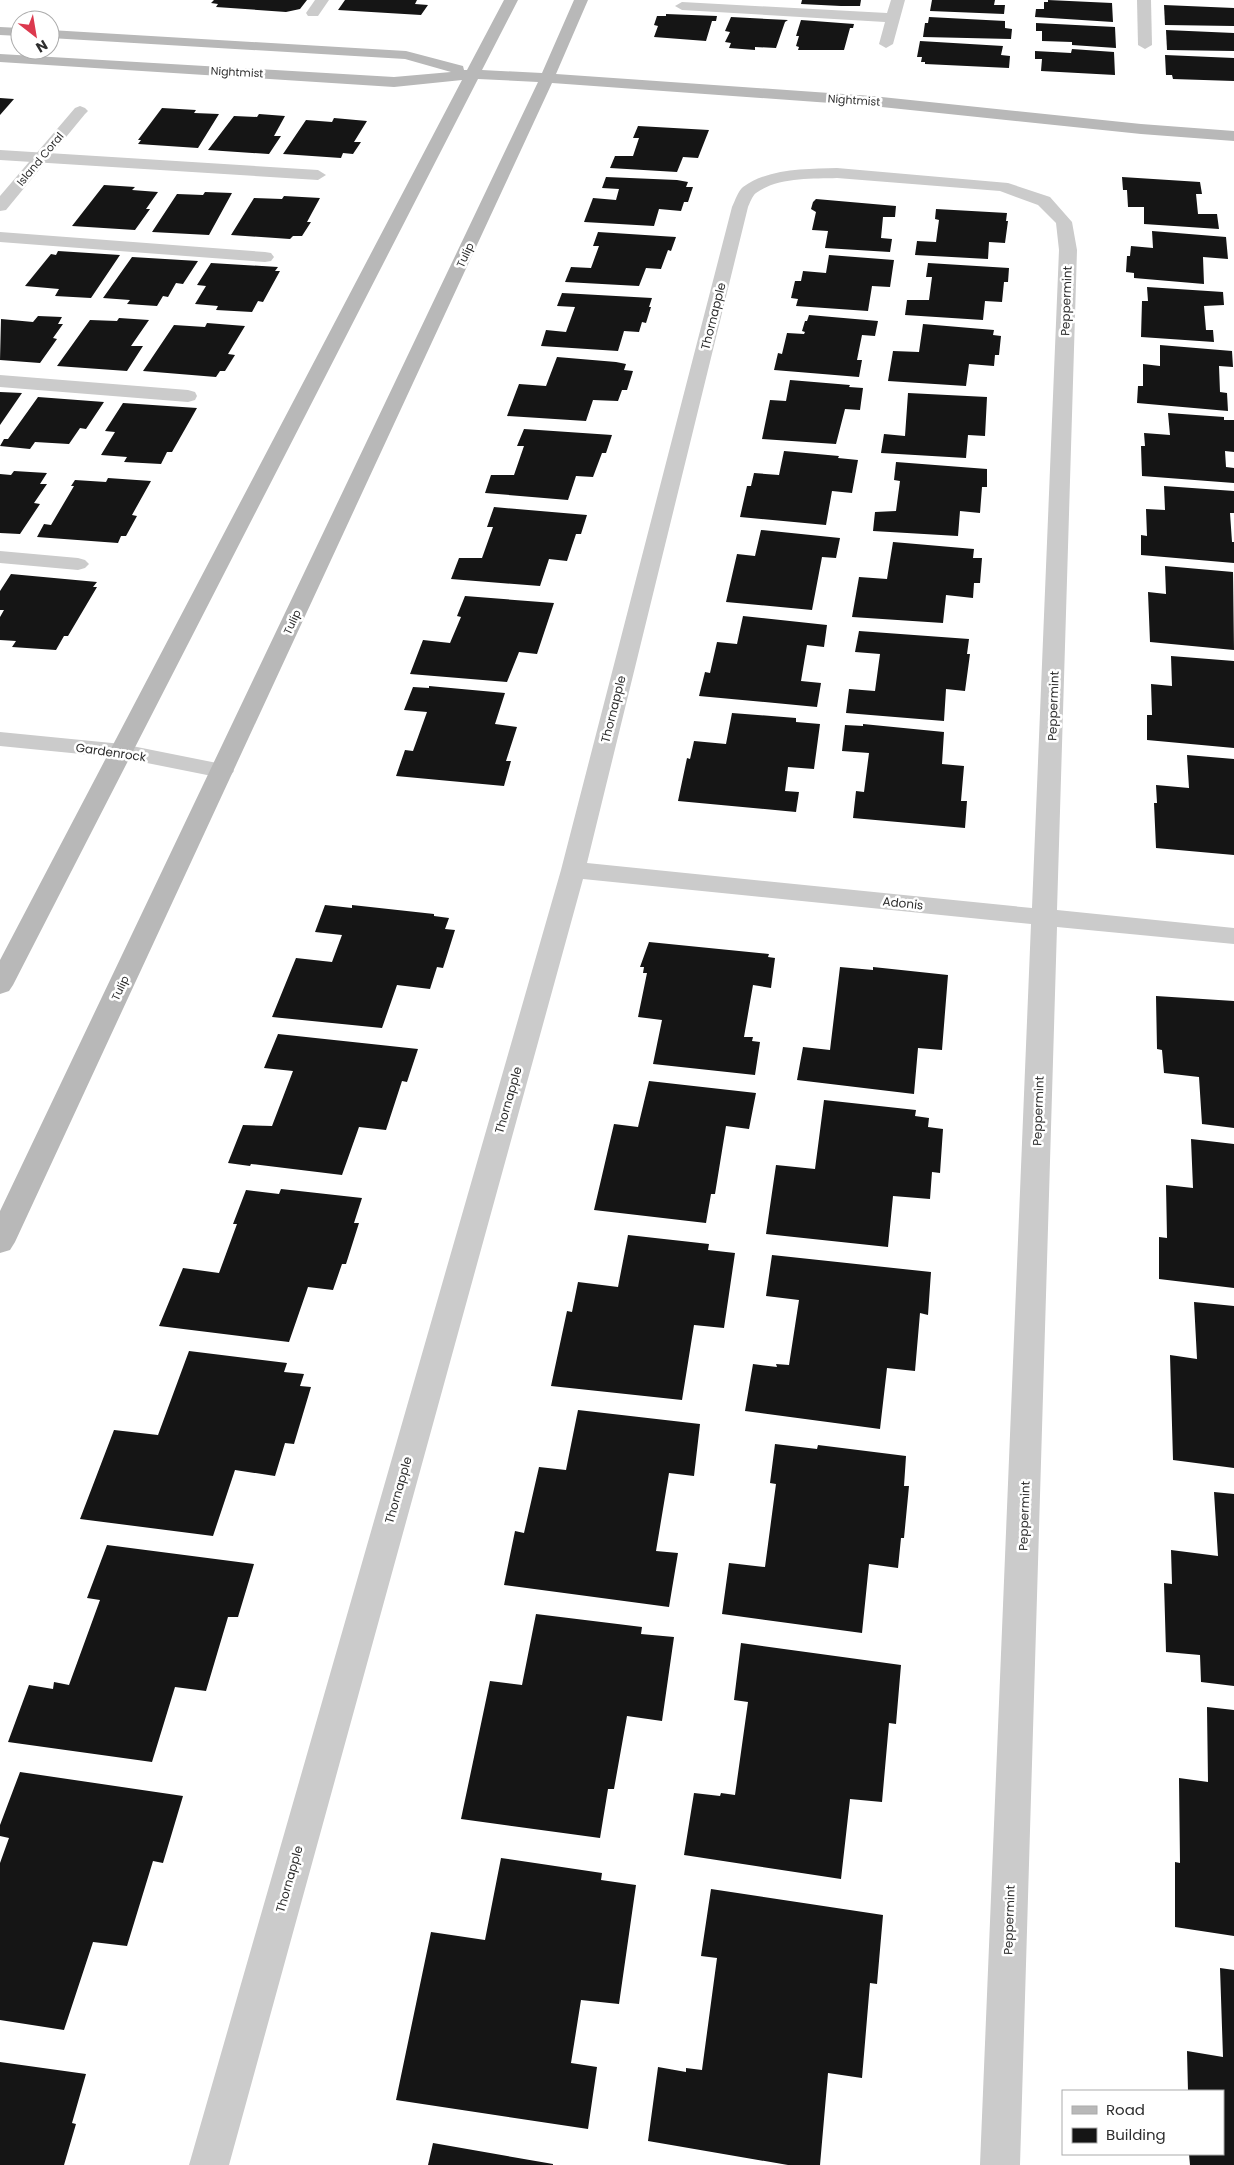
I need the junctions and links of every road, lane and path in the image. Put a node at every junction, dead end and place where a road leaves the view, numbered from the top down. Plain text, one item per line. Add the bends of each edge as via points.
1 (322, 0) edge
2 (511, 0) edge
3 (581, 0) edge
4 (898, 0) edge
5 (1144, 0) edge
6 (682, 6) dead end
7 (313, 13) dead end
8 (893, 18) junction
9 (60, 35) edge
10 (886, 44) dead end
11 (1145, 45) dead end
12 (0, 58) edge
13 (474, 74) junction
14 (547, 78) junction
15 (80, 111) dead end
16 (1234, 136) edge
17 (0, 155) edge
18 (40, 158) junction
19 (318, 174) dead end
20 (911, 178) joint
21 (0, 206) edge
22 (0, 237) edge
23 (265, 257) dead end
24 (0, 381) edge
25 (188, 396) dead end
26 (0, 557) edge
27 (78, 564) dead end
28 (0, 739) edge
29 (122, 751) junction
30 (222, 771) junction
31 (573, 870) junction
32 (1045, 917) junction
33 (1234, 936) edge
34 (0, 985) edge
35 (0, 1242) edge
36 (208, 2165) edge
37 (1000, 2165) edge

1 - 7 street
2 - 13 street
3 - 14 street, Tulip
4 - 8 street
5 - 11 street
6 - 8 street
8 - 10 street
9 - 13 street, Nightmist via 406,55
12 - 13 street, Nightmist via 394,82
13 - 14 street, Nightmist
13 - 29 street
14 - 16 street, Nightmist via 872,101 1141,130
14 - 30 street, Tulip
15 - 18 street, Island Coral
17 - 18 street
18 - 19 street
18 - 21 street, Island Coral
20 - 31 street, Thornapple via 803,174 771,180 748,191 740,208
20 - 32 street, Peppermint via 1002,186 1044,201 1064,222 1068,260
22 - 23 street
24 - 25 street
26 - 27 street
28 - 29 street, Gardenrock
29 - 30 street, Gardenrock
29 - 34 street
30 - 35 street, Tulip
31 - 32 street, Adonis
31 - 36 street, Thornapple
32 - 33 street, Adonis
32 - 37 street, Peppermint

